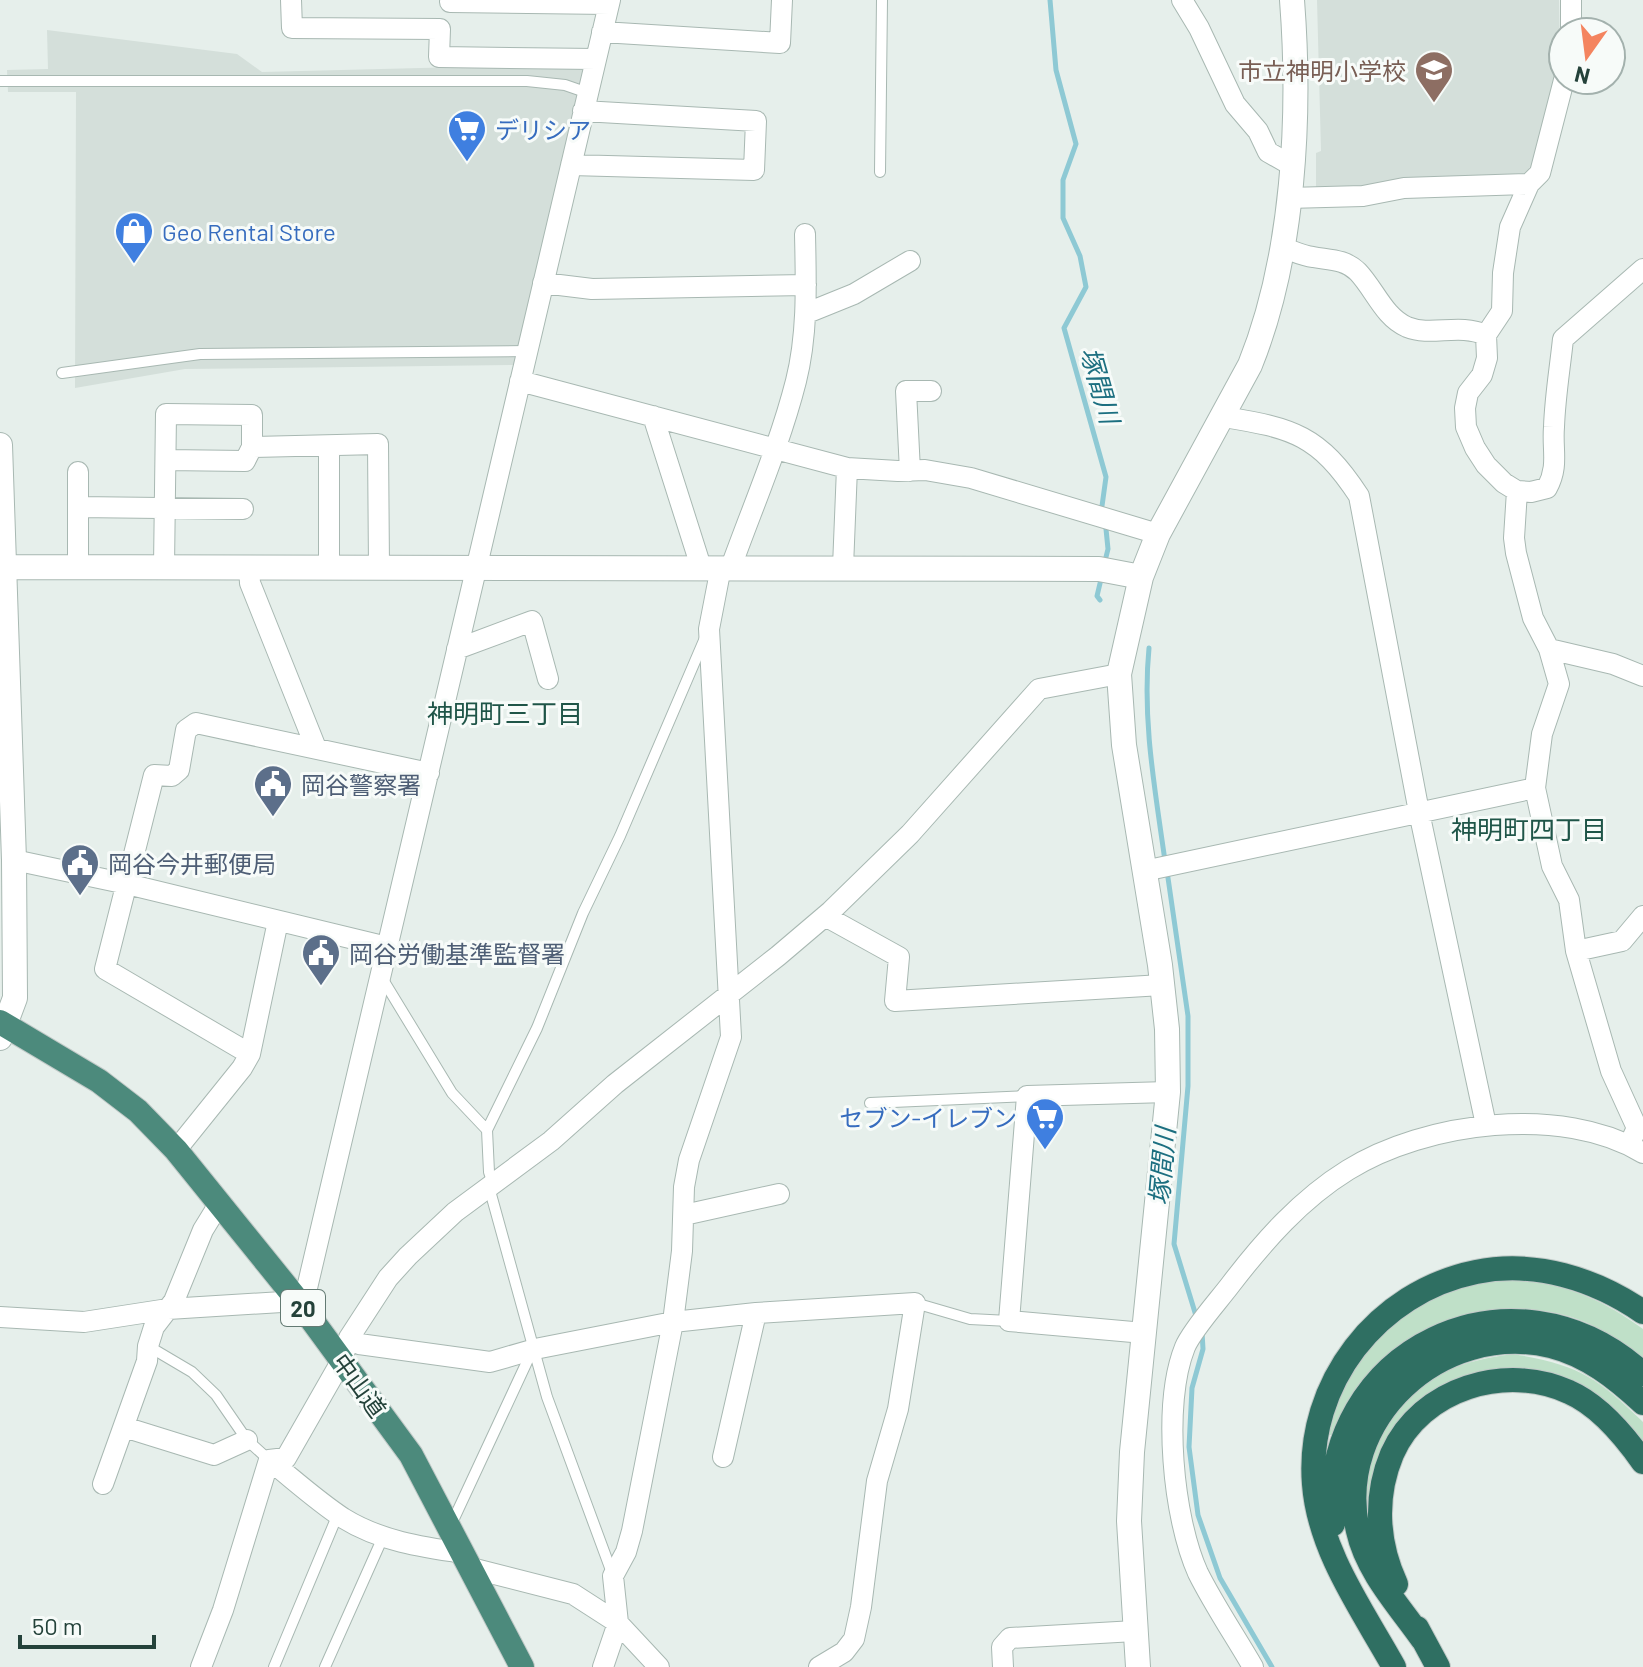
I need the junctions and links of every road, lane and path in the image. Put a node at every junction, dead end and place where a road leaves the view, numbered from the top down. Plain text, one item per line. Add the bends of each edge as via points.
1 (291, 0) edge
2 (782, 0) edge
3 (882, 0) edge
4 (1182, 0) edge
5 (1292, 0) edge
6 (450, 2) dead end
7 (610, 2) edge
8 (602, 32) junction
9 (596, 59) junction
10 (0, 81) edge
11 (1560, 96) edge
12 (586, 102) junction
13 (571, 165) junction
14 (1291, 165) junction
15 (880, 172) dead end
16 (1529, 184) junction
17 (1288, 198) junction
18 (805, 234) dead end
19 (1284, 248) junction
20 (910, 261) dead end
21 (1643, 269) edge
22 (543, 283) junction
23 (806, 285) junction
24 (807, 313) junction
25 (1486, 335) junction
26 (527, 351) junction
27 (62, 373) dead end
28 (520, 381) junction
29 (931, 391) dead end
30 (653, 416) junction
31 (1224, 417) junction
32 (0, 445) edge
33 (329, 446) junction
34 (252, 447) junction
35 (775, 449) junction
36 (166, 460) junction
37 (847, 468) junction
38 (910, 471) junction
39 (78, 472) dead end
40 (1517, 491) junction
41 (78, 507) junction
42 (165, 507) junction
43 (243, 509) dead end
44 (1158, 534) junction
45 (5, 567) junction
46 (78, 567) junction
47 (164, 567) junction
48 (249, 567) junction
49 (329, 567) junction
50 (379, 567) junction
51 (475, 567) junction
52 (717, 567) junction
53 (843, 567) junction
54 (1141, 577) junction
55 (709, 629) junction
56 (457, 649) junction
57 (1549, 649) junction
58 (1119, 674) junction
59 (1643, 676) edge
60 (548, 679) dead end
61 (316, 748) junction
62 (429, 773) junction
63 (1535, 788) junction
64 (1419, 812) junction
65 (14, 860) junction
66 (1159, 868) junction
67 (127, 884) junction
68 (825, 916) junction
69 (1643, 916) edge
70 (278, 921) junction
71 (387, 947) junction
72 (1576, 951) junction
73 (381, 977) junction
74 (1162, 985) junction
75 (729, 994) junction
76 (2, 1029) edge
77 (250, 1054) junction
78 (1168, 1092) junction
79 (1027, 1096) junction
80 (870, 1103) dead end
81 (1486, 1125) junction
82 (487, 1130) junction
83 (1636, 1149) edge
84 (176, 1150) junction
85 (491, 1186) junction
86 (779, 1194) dead end
87 (219, 1204) junction
88 (684, 1215) junction
89 (298, 1301) junction
90 (915, 1303) junction
91 (168, 1309) junction
92 (1643, 1312) edge
93 (756, 1313) junction
94 (0, 1317) edge
95 (1009, 1321) junction
96 (673, 1322) junction
97 (1144, 1333) junction
98 (148, 1346) junction
99 (345, 1349) junction
100 (534, 1350) junction
101 (1643, 1374) edge
102 (1643, 1403) edge
103 (124, 1427) junction
104 (247, 1440) junction
105 (723, 1457) dead end
106 (269, 1460) junction
107 (1643, 1462) edge
108 (103, 1484) dead end
109 (338, 1514) junction
110 (450, 1527) junction
111 (383, 1537) junction
112 (467, 1560) junction
113 (1342, 1573) junction
114 (613, 1576) junction
115 (618, 1623) junction
116 (1135, 1631) junction
117 (1423, 1640) junction
118 (201, 1667) edge
119 (274, 1667) edge
120 (325, 1667) edge
121 (522, 1667) edge
122 (603, 1667) edge
123 (659, 1667) edge
124 (819, 1667) edge
125 (1003, 1667) edge
126 (1138, 1667) edge
127 (1253, 1667) edge
128 (1394, 1667) edge
129 (1438, 1667) edge

1 - 9 street via 292,28 440,29 439,57
2 - 8 street via 780,43
3 - 15 lane
4 - 14 street via 1235,104 1268,152
5 - 14 street via 1296,80
6 - 7 street
7 - 8 street
8 - 9 street
9 - 12 street
10 - 12 lane via 527,81 565,85
11 - 16 street via 1540,173
12 - 13 street
12 - 13 street via 756,121 754,170
13 - 22 street
14 - 17 street
16 - 17 street
16 - 25 street via 1510,227 1502,311
17 - 19 street
18 - 23 street
19 - 25 street via 1329,257 1357,271 1387,311 1411,329 1473,329
19 - 31 street via 1262,337
20 - 24 street via 854,294
21 - 40 street via 1563,339 1554,475 1547,488
22 - 23 street via 592,289
22 - 26 street
23 - 24 street
24 - 35 street via 796,380
25 - 40 street via 1487,358 1468,393 1466,427 1486,465
26 - 27 lane via 200,354
26 - 28 street
28 - 30 street
28 - 51 street
29 - 38 street via 906,391
30 - 35 street
30 - 52 street
31 - 44 street
31 - 64 street via 1276,425 1310,441 1339,465 1359,496
32 - 45 street
33 - 34 street
33 - 49 street
33 - 50 street via 378,444
34 - 36 street via 245,461
34 - 36 street via 252,415 166,414
35 - 37 street
35 - 52 street
36 - 42 street
37 - 38 street
37 - 53 street
38 - 44 street via 971,478
39 - 41 street
40 - 57 street via 1516,553 1533,618
41 - 42 street
41 - 46 street
42 - 43 street
42 - 47 street
44 - 54 street
45 - 46 street
45 - 65 street
46 - 47 street
47 - 48 street
48 - 49 street
48 - 61 street via 250,583
49 - 50 street
50 - 51 street
51 - 52 street
51 - 56 street
52 - 53 street
52 - 55 street
53 - 54 street via 1104,569
54 - 58 street
55 - 75 street
55 - 82 lane via 537,1028
56 - 60 street via 532,621
56 - 62 street
57 - 59 street
57 - 63 street via 1559,684 1542,734
58 - 66 street via 1124,745
58 - 68 street via 1039,689 910,834
61 - 62 street
61 - 67 street via 196,723 186,730 179,770 172,776 154,775
62 - 71 street
63 - 64 street
63 - 72 street via 1552,866 1569,900
64 - 66 street
64 - 81 street
65 - 67 street
65 - 76 street via 15,998
66 - 74 street
67 - 70 street
67 - 77 street via 105,969
68 - 74 street via 899,957 895,1001
68 - 75 street
69 - 72 street via 1622,941
70 - 71 street
70 - 77 street
71 - 73 street
72 - 83 street via 1611,1071 1637,1128
73 - 82 lane via 452,1093
73 - 89 street via 307,1288
74 - 78 street
75 - 85 street
75 - 88 street via 731,1037 689,1160
76 - 84 highway, 中山道 / 20 via 99,1081
77 - 84 street
78 - 79 street
78 - 97 street
79 - 80 lane
79 - 95 street
81 - 83 street via 1543,1125
81 - 127 street via 1419,1139 1345,1172 1259,1248 1185,1346 1173,1444 1185,1536 1198,1572
82 - 85 lane
84 - 87 highway, 中山道 / 20
85 - 99 street via 455,1212 388,1278
85 - 100 lane
86 - 88 street
87 - 89 highway, 中山道 / 20
87 - 91 street
88 - 96 street
89 - 91 street
89 - 99 highway, 中山道 / 20
90 - 93 street
90 - 95 lane via 970,1319
90 - 124 street via 898,1409 877,1481 854,1639
91 - 94 street via 84,1322
91 - 98 street
92 - 113 highway via 1596,1285 1538,1270 1507,1269 1443,1282 1389,1312 1349,1354 1327,1394 1316,1434 1314,1486
93 - 96 street
93 - 105 street
95 - 97 street
96 - 100 street
96 - 114 street via 632,1531
97 - 116 street via 1129,1521
98 - 103 street
98 - 104 lane via 192,1372 216,1395
99 - 100 street via 359,1344 490,1362
99 - 106 street via 286,1458
99 - 110 highway, 中山道 / 20
100 - 110 lane
100 - 114 lane
101 - 113 highway via 1577,1332 1519,1320 1462,1327 1411,1351 1371,1389 1344,1438 1332,1493
102 - 117 highway via 1598,1366 1550,1346 1521,1342 1466,1349 1438,1360 1391,1399 1363,1451 1354,1510 1366,1555
103 - 104 street via 214,1455
103 - 108 street
104 - 106 lane
106 - 109 street
106 - 118 street
107 - 117 highway via 1593,1408 1544,1383 1517,1378 1479,1384 1425,1411 1393,1452 1380,1506 1388,1562
109 - 111 street
109 - 119 lane
110 - 112 highway, 中山道 / 20
111 - 112 street
111 - 120 lane
112 - 115 street via 573,1594
112 - 121 highway, 中山道 / 20
113 - 128 highway
114 - 115 street
115 - 122 street
115 - 123 street
116 - 125 street via 1010,1638 1002,1647
116 - 126 street
117 - 129 highway

